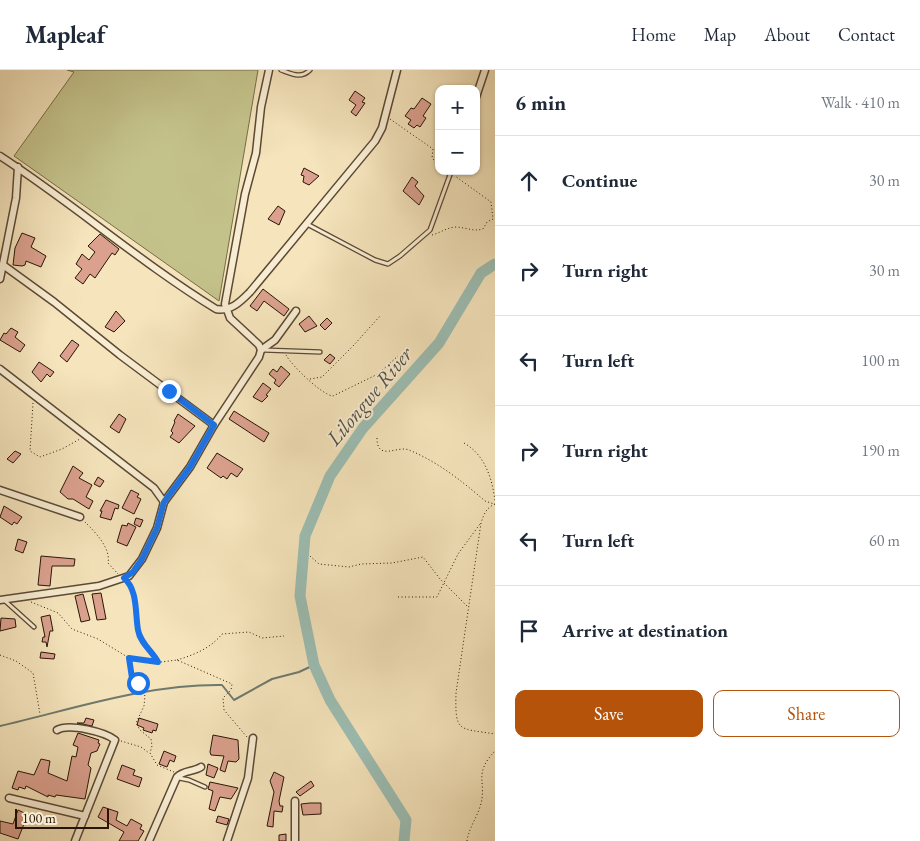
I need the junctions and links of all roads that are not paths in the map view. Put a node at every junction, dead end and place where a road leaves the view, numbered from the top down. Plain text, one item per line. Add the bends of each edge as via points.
1 (269, 70) edge
2 (281, 70) edge
3 (310, 70) edge
4 (397, 70) edge
5 (485, 70) edge
6 (480, 85) edge
7 (0, 156) edge
8 (18, 167) junction
9 (449, 175) edge
10 (306, 224) junction
11 (3, 266) junction
12 (0, 279) edge
13 (226, 310) junction
14 (296, 311) dead end
15 (261, 350) junction
16 (320, 352) dead end
17 (0, 369) edge
18 (214, 425) junction
19 (0, 490) edge
20 (164, 502) junction
21 (80, 517) road end
22 (2, 600) edge
23 (34, 627) dead end
24 (57, 730) dead end
25 (253, 738) road end
26 (201, 768) dead end
27 (177, 778) junction
28 (205, 788) dead end
29 (8, 798) dead end
30 (295, 801) dead end
31 (86, 816) junction
32 (75, 841) edge
33 (149, 841) edge
34 (227, 841) edge
35 (295, 841) edge

1 - 13 street
2 - 3 lane via 296,76 303,76
4 - 10 street via 382,128 375,141
5 - 6 street
7 - 8 street
8 - 11 street via 17,192
8 - 13 street via 165,275 216,309
9 - 10 lane via 430,230 393,261 383,264
10 - 13 street via 250,292
11 - 12 street
11 - 18 street
13 - 15 street
14 - 15 street via 275,340
15 - 16 lane
15 - 18 street
17 - 20 street via 154,488
18 - 20 street via 190,467
19 - 21 street
20 - 22 street via 157,528 142,559 124,578 99,586
22 - 23 lane
24 - 31 street via 71,726 115,740
25 - 34 street via 249,772
26 - 27 street via 184,772
27 - 28 lane
27 - 33 street
29 - 31 street
30 - 35 street
31 - 32 street

